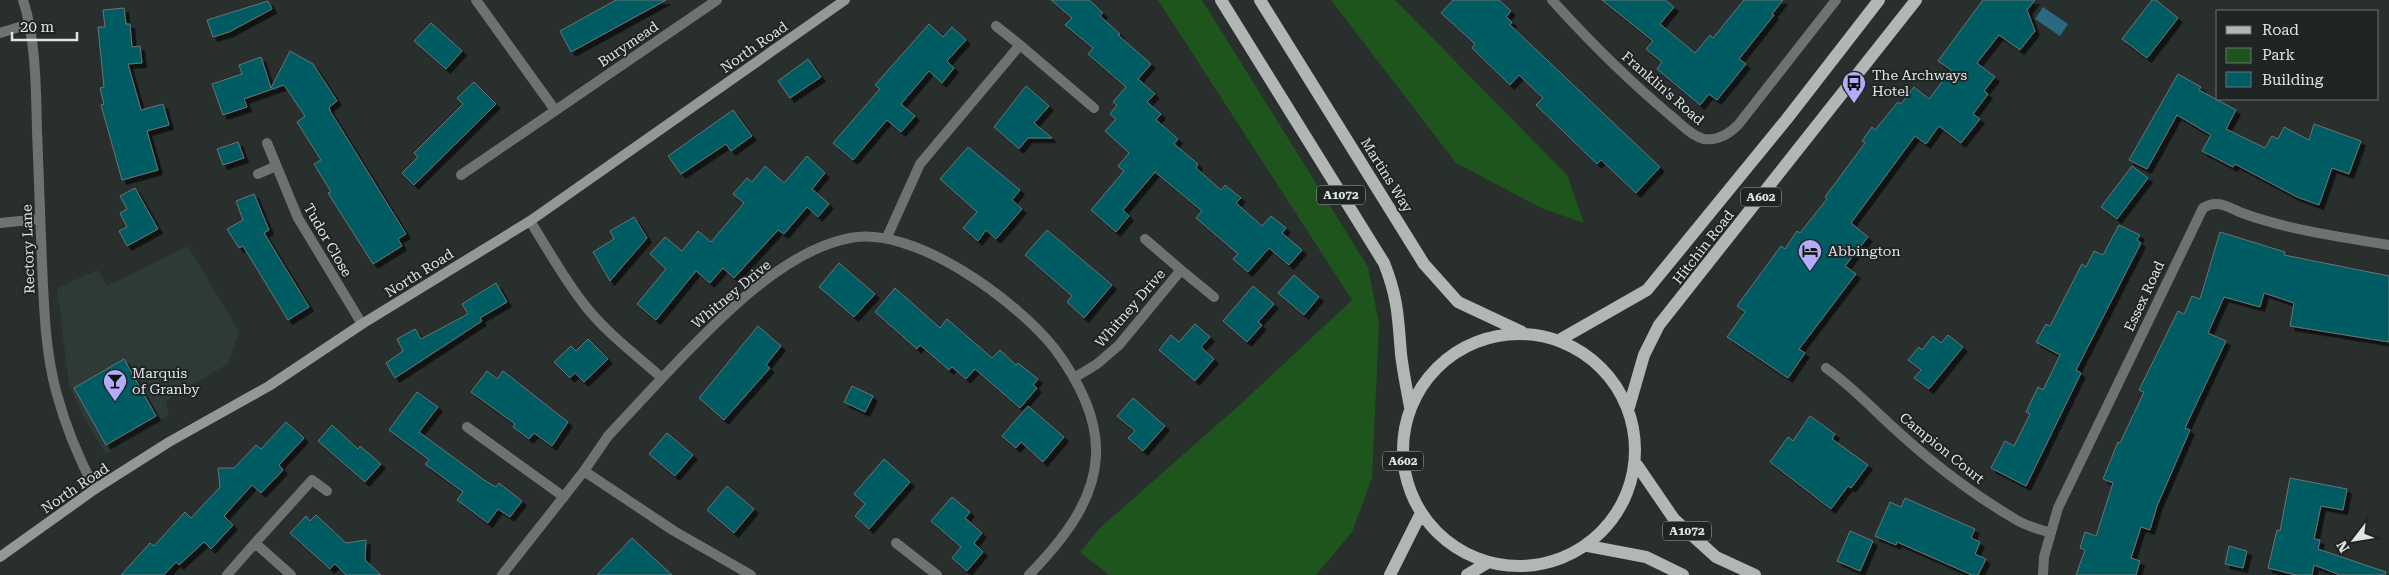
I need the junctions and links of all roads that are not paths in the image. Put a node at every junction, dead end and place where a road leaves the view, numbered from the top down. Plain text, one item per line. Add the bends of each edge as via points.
1 (23, 0) edge
2 (476, 0) edge
3 (716, 0) edge
4 (844, 0) edge
5 (1221, 0) edge
6 (1260, 0) edge
7 (1552, 0) edge
8 (1836, 0) edge
9 (1879, 0) edge
10 (1916, 0) edge
11 (29, 24) junction
12 (996, 26) dead end
13 (0, 33) edge
14 (1020, 45) junction
15 (1094, 108) dead end
16 (555, 110) junction
17 (267, 144) dead end
18 (276, 166) junction
19 (258, 174) dead end
20 (461, 175) dead end
21 (40, 220) junction
22 (530, 221) junction
23 (0, 223) edge
24 (887, 237) junction
25 (1144, 239) dead end
26 (2389, 245) edge
27 (1181, 270) junction
28 (1214, 297) dead end
29 (362, 324) junction
30 (1522, 332) junction
31 (1561, 339) junction
32 (1826, 368) dead end
33 (662, 378) junction
34 (1074, 378) junction
35 (1410, 407) junction
36 (1630, 407) junction
37 (467, 427) dead end
38 (1637, 465) junction
39 (584, 470) junction
40 (95, 489) junction
41 (327, 491) dead end
42 (564, 497) junction
43 (1421, 513) junction
44 (2050, 533) junction
45 (255, 543) junction
46 (896, 543) dead end
47 (1588, 546) junction
48 (0, 557) edge
49 (1487, 563) junction
50 (227, 575) edge
51 (291, 575) edge
52 (502, 575) edge
53 (752, 575) edge
54 (937, 575) edge
55 (1029, 575) edge
56 (1390, 575) edge
57 (1468, 575) edge
58 (1683, 575) edge
59 (1755, 575) edge
60 (2042, 575) edge

1 - 11 street, Rectory Lane
2 - 16 street
3 - 16 street, Burymead
4 - 22 main road, North Road
5 - 35 main road, A1072 via 1384,263 1400,315
6 - 30 main road, Martins Way / A1072 via 1424,264 1458,302
7 - 8 street, Franklin's Road via 1638,88 1692,133 1710,139 1727,135 1738,125
9 - 31 main road, Hitchin Road / A602 via 1648,290
10 - 36 main road, Hitchin Road / A602 via 1659,325 1644,355
11 - 13 street
11 - 21 street, Rectory Lane via 36,94
12 - 14 street
14 - 15 street
14 - 24 street via 920,164
16 - 20 street, Burymead
17 - 18 street, Tudor Close
18 - 19 street
18 - 29 street, Tudor Close via 298,218
21 - 23 street
21 - 40 street, Rectory Lane via 44,318 56,391
22 - 29 main road, North Road
22 - 33 street via 565,279 588,309
24 - 33 street, Whitney Drive via 849,238 792,263 747,296
24 - 34 street, Whitney Drive via 958,267 1009,305 1036,328
25 - 27 street, Whitney Drive
26 - 44 street, Essex Road via 2273,222 2221,204 2203,208 2058,508
27 - 28 street, Whitney Drive
27 - 34 street, Whitney Drive via 1120,345
29 - 40 main road, North Road via 269,386 169,442
30 - 31 main road, A602
30 - 35 main road, A602 via 1471,342 1436,367
31 - 36 main road, A602 via 1600,364
32 - 44 street, Campion Court via 1975,493 2016,520
33 - 39 street, Whitney Drive via 608,436
34 - 55 street, Whitney Drive via 1087,404 1094,430 1096,458 1092,481 1081,509 1063,536
35 - 43 main road, A602 via 1403,434 1403,465
36 - 38 main road, A602
37 - 42 street
38 - 47 main road, A602 via 1621,511
38 - 59 main road, A1072 via 1674,519 1716,557
39 - 42 street, Whitney Drive
39 - 53 street via 674,531
40 - 48 main road, North Road
41 - 45 street via 312,480
42 - 52 street, Whitney Drive
43 - 49 main road, A602 via 1442,539
43 - 56 main road
44 - 60 street, Essex Road
45 - 50 street
45 - 51 street
46 - 54 street
47 - 49 main road, A602 via 1557,562 1524,568
47 - 58 main road via 1646,558
49 - 57 main road

